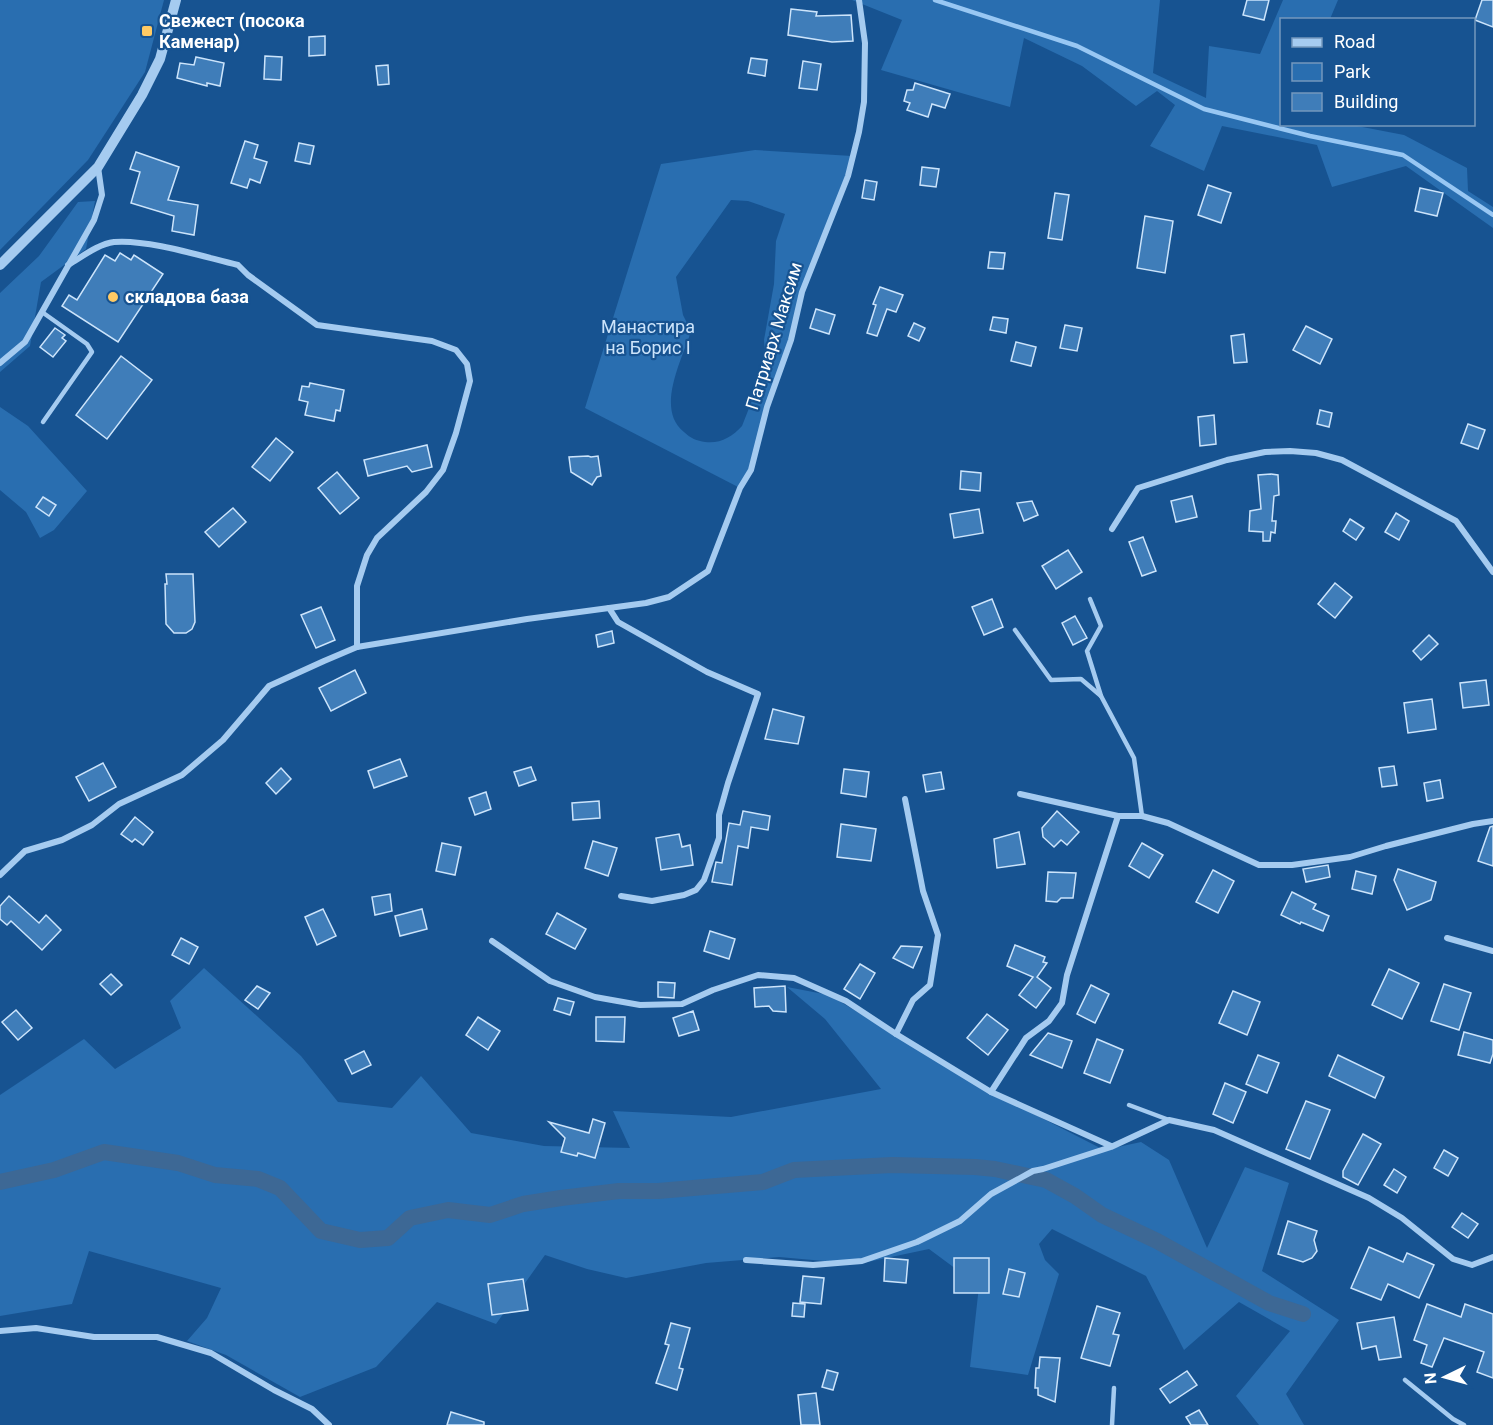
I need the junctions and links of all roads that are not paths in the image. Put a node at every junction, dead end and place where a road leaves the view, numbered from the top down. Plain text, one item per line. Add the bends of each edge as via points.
1 (176, 0) edge
2 (859, 0) edge
3 (98, 167) junction
4 (0, 265) edge
5 (68, 265) junction
6 (42, 312) junction
7 (0, 363) edge
8 (43, 422) dead end
9 (1112, 529) dead end
10 (1493, 572) edge
11 (1090, 599) dead end
12 (609, 609) junction
13 (1015, 630) dead end
14 (357, 647) junction
15 (1101, 696) junction
16 (1020, 794) dead end
17 (905, 799) dead end
18 (1118, 816) junction
19 (1142, 816) junction
20 (1493, 821) edge
21 (0, 875) edge
22 (621, 896) dead end
23 (1447, 939) dead end
24 (492, 941) dead end
25 (1493, 951) edge
26 (896, 1034) junction
27 (991, 1092) junction
28 (1129, 1105) dead end
29 (1169, 1120) junction
30 (1111, 1146) junction
31 (1493, 1257) edge
32 (747, 1260) dead end
33 (0, 1331) edge
34 (1405, 1380) dead end
35 (1113, 1388) dead end
36 (329, 1425) edge
37 (1112, 1425) edge
38 (1464, 1425) edge

1 - 3 street via 160,59
2 - 12 street, Патриарх Максим via 865,43 859,132 848,176 802,292 751,470 740,488 708,571 669,597
3 - 4 street
3 - 5 street via 102,195 94,220
5 - 6 street
5 - 14 street via 112,242 141,243 238,265 318,325 432,342 456,350 467,364 471,381 443,470 426,492 377,538 367,555 357,586
6 - 7 street via 25,342
6 - 8 lane via 87,344 92,352
9 - 10 street via 1138,488 1265,452 1316,453 1342,460 1456,521
11 - 15 lane via 1101,626 1087,651
12 - 14 street, Патриарх Максим
12 - 22 street via 618,622 707,672 758,694 728,783 719,838 704,880 696,890 684,895 652,901
13 - 15 lane via 1051,680 1081,679
14 - 21 street, Патриарх Максим via 268,686 223,740 182,775 119,804 92,825 62,840 26,851
15 - 19 lane via 1134,758
16 - 18 street
17 - 26 street via 923,891 938,935 930,985 913,1000
18 - 19 street
18 - 27 street via 1066,975 1062,1003 1049,1021 1026,1038
19 - 20 street via 1168,823 1259,865 1350,857
23 - 25 street
24 - 26 street via 550,981 595,997 640,1005 682,1004 758,975 794,978 846,1000
26 - 27 street
27 - 30 street
28 - 29 lane
29 - 30 street
29 - 31 street via 1214,1130 1369,1198 1402,1218 1452,1259 1472,1265
30 - 32 street via 1033,1171 991,1194 960,1221 917,1242 862,1261 813,1265
33 - 36 street via 36,1328 94,1337 157,1337 211,1353 312,1410
34 - 38 lane
35 - 37 lane

